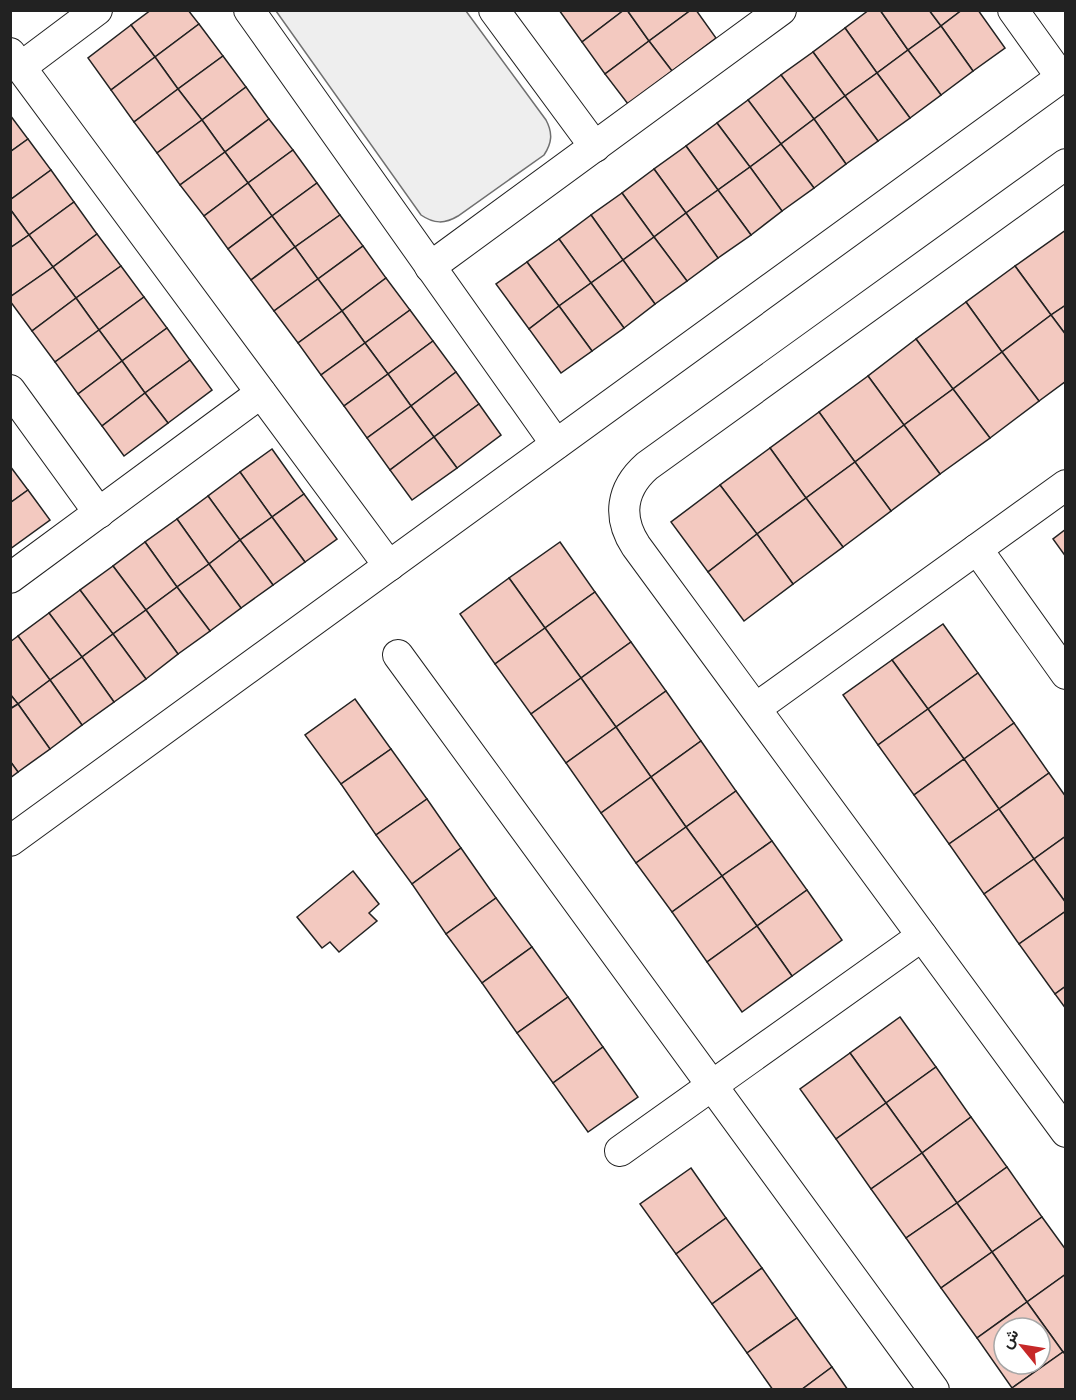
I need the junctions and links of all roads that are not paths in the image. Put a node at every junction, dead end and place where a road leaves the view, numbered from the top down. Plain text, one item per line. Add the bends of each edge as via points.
1 (97, 10) edge
2 (249, 10) edge
3 (494, 10) edge
4 (1013, 10) edge
5 (763, 16) edge
6 (16, 60) edge
7 (1063, 75) edge
8 (594, 147) junction
9 (1065, 164) edge
10 (430, 267) junction
11 (10, 390) edge
12 (261, 393) junction
13 (556, 444) junction
14 (1065, 485) edge
15 (99, 513) junction
16 (977, 549) junction
17 (389, 566) junction
18 (10, 578) edge
19 (398, 655) dead end
20 (1065, 674) edge
21 (756, 708) junction
22 (10, 841) edge
23 (922, 936) junction
24 (713, 1084) junction
25 (1061, 1117) edge
26 (620, 1151) dead end
27 (934, 1389) edge

1 - 6 street
2 - 10 street
3 - 8 street
4 - 7 street
5 - 8 street
6 - 12 street
7 - 13 street
8 - 10 street
9 - 21 street via 647,466 630,485 623,510 629,535
10 - 13 street
11 - 15 street
12 - 15 street
12 - 17 street
13 - 17 street
14 - 16 street
15 - 18 street
16 - 20 street
16 - 21 street
17 - 22 street
19 - 24 street
21 - 23 street
23 - 24 street
23 - 25 street
24 - 26 street
24 - 27 street

